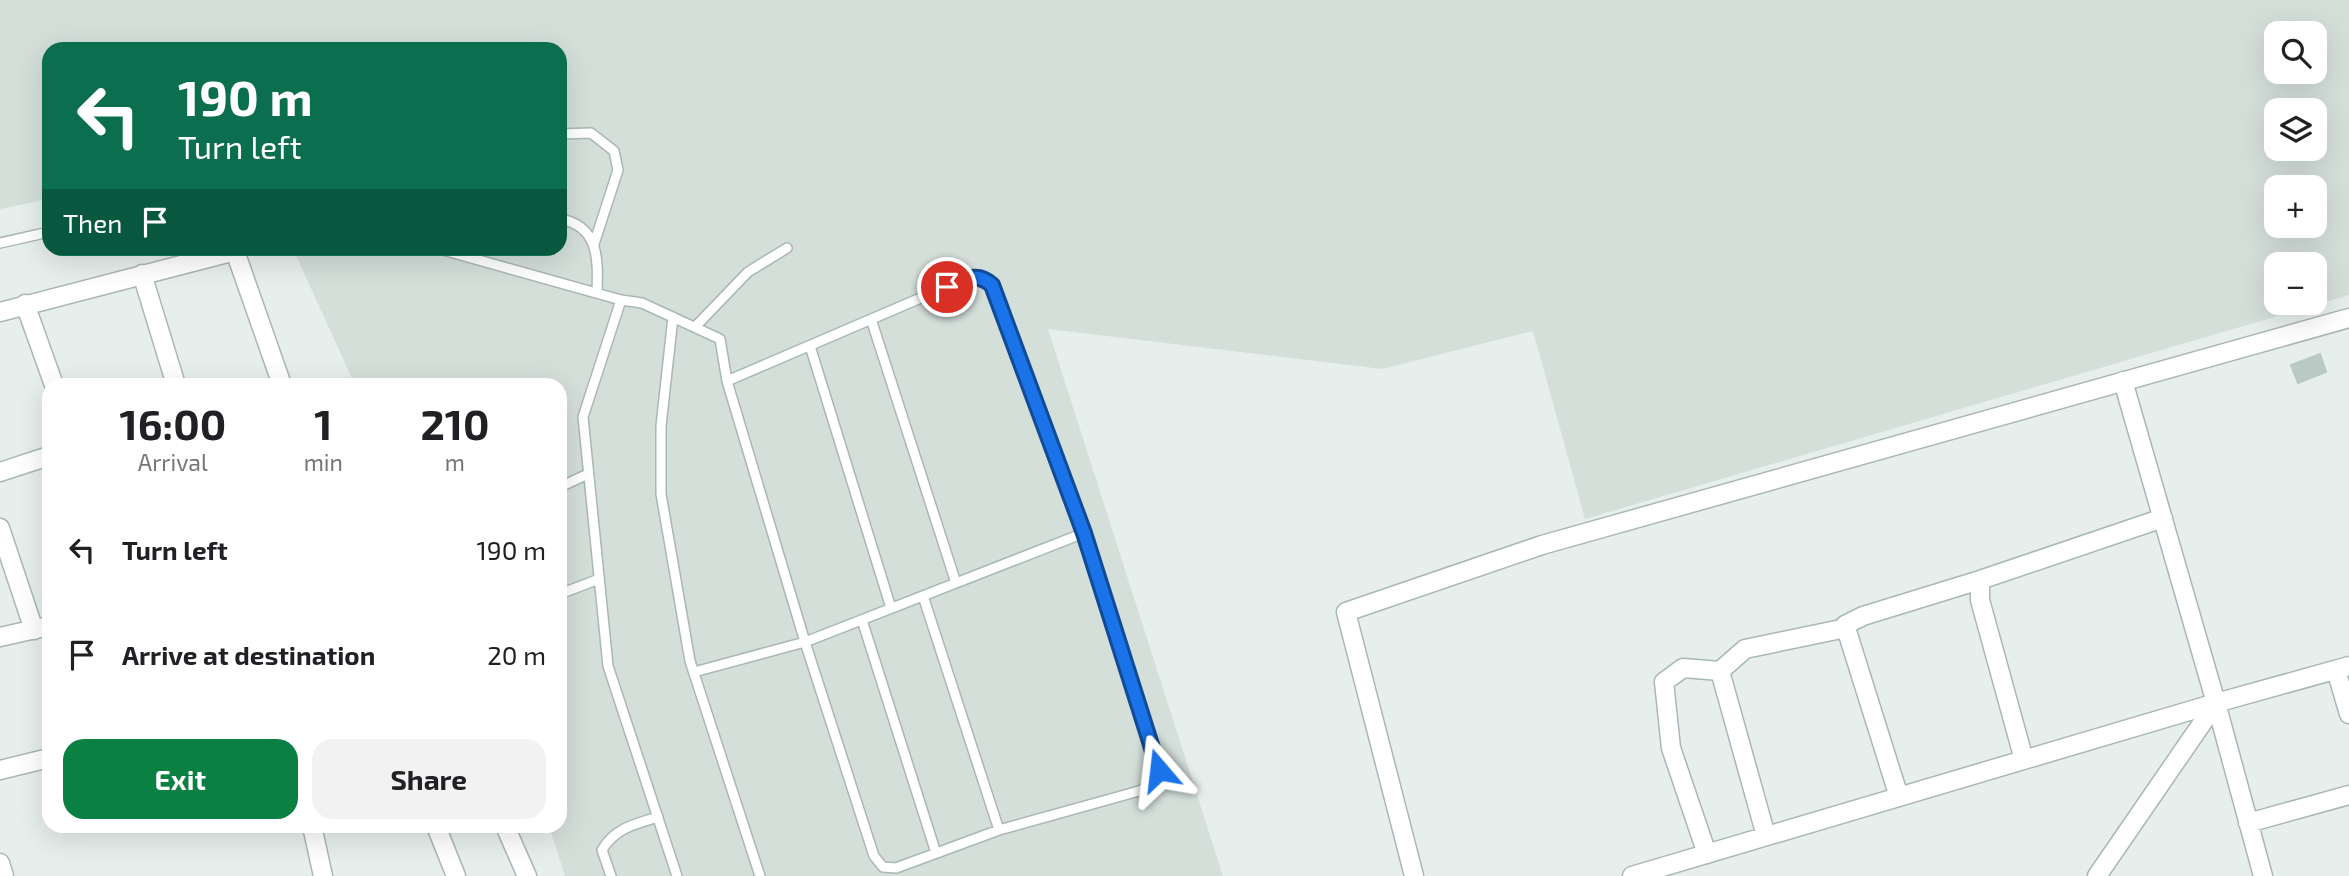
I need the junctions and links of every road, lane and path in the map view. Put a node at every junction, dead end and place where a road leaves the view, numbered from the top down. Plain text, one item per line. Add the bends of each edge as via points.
1 (567, 134) edge
2 (567, 221) edge
3 (42, 234) edge
4 (0, 243) edge
5 (594, 244) junction
6 (787, 248) dead end
7 (215, 256) edge
8 (237, 256) edge
9 (465, 256) edge
10 (142, 274) junction
11 (597, 293) junction
12 (621, 300) junction
13 (25, 304) junction
14 (0, 312) edge
15 (673, 317) junction
16 (2349, 318) edge
17 (871, 319) junction
18 (695, 327) junction
19 (810, 346) junction
20 (51, 378) edge
21 (174, 378) edge
22 (280, 378) edge
23 (727, 381) junction
24 (2123, 381) junction
25 (42, 458) edge
26 (0, 472) edge
27 (588, 474) junction
28 (567, 484) edge
29 (2162, 518) junction
30 (0, 528) edge
31 (1084, 533) junction
32 (599, 579) junction
33 (1980, 580) junction
34 (956, 583) junction
35 (567, 591) edge
36 (923, 596) junction
37 (891, 608) junction
38 (862, 620) junction
39 (41, 628) edge
40 (1846, 628) junction
41 (0, 637) edge
42 (805, 642) junction
43 (2343, 668) edge
44 (1720, 671) junction
45 (694, 672) junction
46 (2216, 704) junction
47 (2349, 714) edge
48 (42, 760) edge
49 (2024, 760) junction
50 (0, 770) edge
51 (2349, 795) edge
52 (1899, 797) junction
53 (658, 817) junction
54 (2248, 823) junction
55 (999, 830) junction
56 (314, 833) edge
57 (439, 833) edge
58 (508, 833) edge
59 (1766, 836) junction
60 (936, 853) junction
61 (1707, 854) junction
62 (0, 863) edge
63 (4, 876) edge
64 (323, 876) edge
65 (456, 876) edge
66 (527, 876) edge
67 (611, 876) edge
68 (677, 876) edge
69 (760, 876) edge
70 (1414, 876) edge
71 (1632, 876) edge
72 (2097, 876) edge
73 (2263, 876) edge

1 - 5 lane via 591,133 614,151 618,170
2 - 5 lane
3 - 4 lane
5 - 11 lane
6 - 18 lane via 748,272
7 - 10 street
8 - 22 street
9 - 11 lane
10 - 13 street
10 - 21 street
11 - 12 lane
12 - 15 lane via 642,303
12 - 27 lane via 583,417
13 - 14 street
13 - 20 street
15 - 18 lane
15 - 45 lane via 661,426 661,494
16 - 24 street
17 - 19 lane
17 - 31 lane via 972,276 992,285
17 - 34 lane
18 - 23 lane via 720,339
19 - 23 lane
19 - 37 lane
23 - 42 lane
24 - 29 street
24 - 70 street via 1542,545 1346,612
25 - 26 street
27 - 28 lane
27 - 32 lane
29 - 33 street
29 - 46 street
30 - 39 street
31 - 34 lane
31 - 55 lane via 1159,770 1151,785 1139,791
32 - 35 lane
32 - 53 lane via 608,666
33 - 40 street via 1863,616
33 - 49 street via 1980,600
34 - 36 lane
36 - 37 lane
36 - 55 lane
37 - 38 lane
38 - 42 lane
38 - 60 lane
39 - 41 street
40 - 44 street via 1745,649
40 - 52 street
42 - 45 lane
42 - 60 lane via 874,856 883,867 896,868
43 - 46 street
43 - 47 street
44 - 59 street
44 - 61 street via 1683,668 1664,682 1671,748
45 - 69 lane
46 - 49 street
46 - 54 street
46 - 72 street
48 - 50 street
49 - 52 street
51 - 54 street
52 - 59 street
53 - 67 lane via 621,828 608,839 602,850
53 - 68 lane
54 - 73 street
55 - 60 lane
56 - 64 street
57 - 65 street
58 - 66 street
59 - 61 street
61 - 71 street
62 - 63 street

